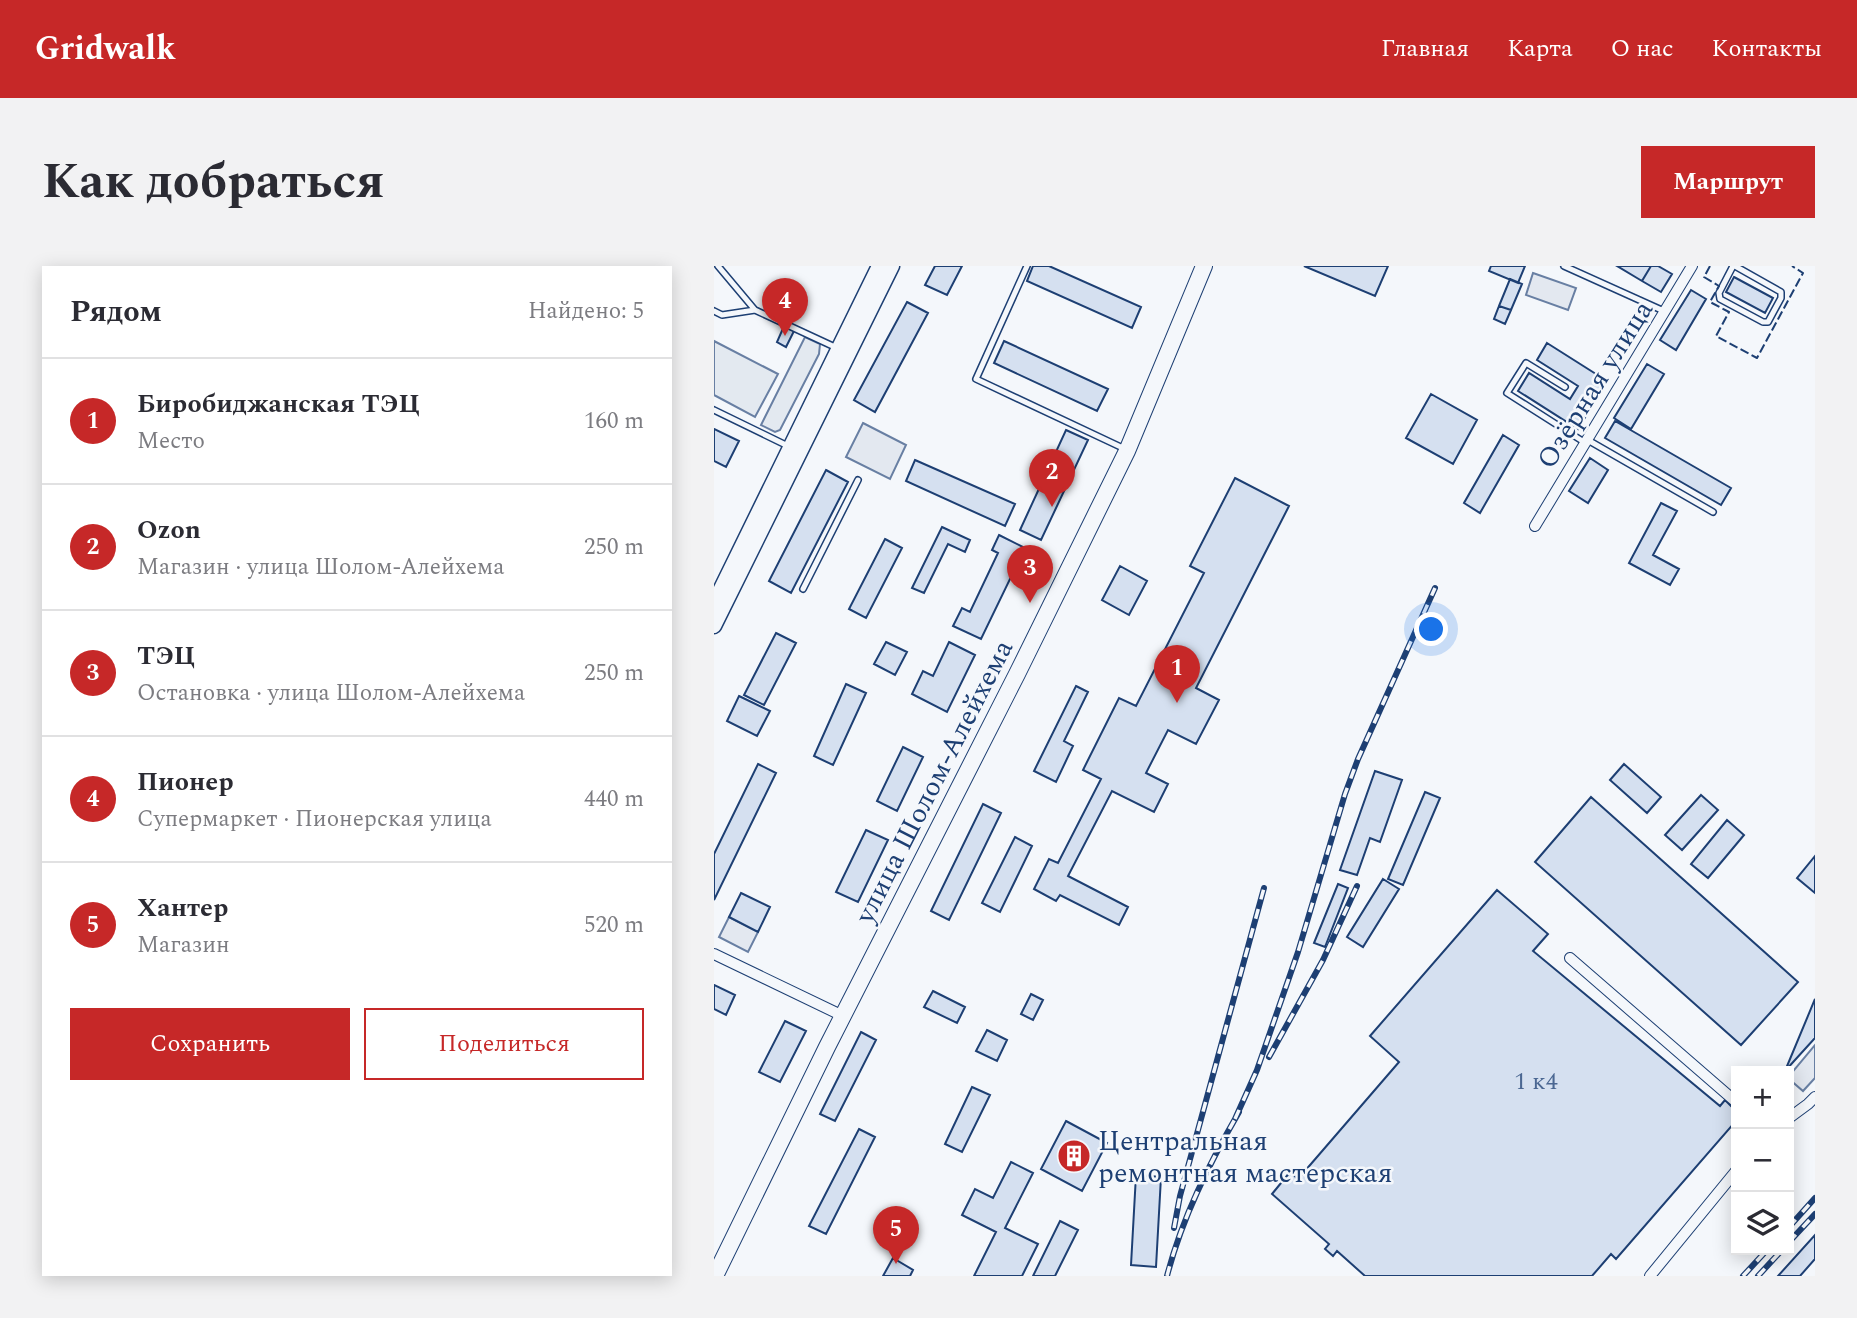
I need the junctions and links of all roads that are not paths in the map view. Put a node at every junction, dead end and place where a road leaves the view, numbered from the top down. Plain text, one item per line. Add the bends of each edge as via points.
1 (718, 266) edge
2 (879, 266) edge
3 (892, 266) edge
4 (1027, 266) edge
5 (1204, 266) edge
6 (1564, 266) edge
7 (1692, 266) edge
8 (1734, 266) edge
9 (755, 310) junction
10 (714, 311) edge
11 (1666, 312) junction
12 (844, 351) junction
13 (1565, 387) dead end
14 (714, 411) edge
15 (1585, 441) junction
16 (795, 450) junction
17 (1128, 451) junction
18 (858, 480) dead end
19 (1713, 512) dead end
20 (1535, 526) dead end
21 (803, 589) dead end
22 (714, 603) edge
23 (714, 626) edge
24 (714, 954) edge
25 (1570, 958) dead end
26 (843, 1016) junction
27 (1815, 1097) edge
28 (1731, 1098) edge
29 (1794, 1114) edge
30 (1731, 1177) edge
31 (715, 1276) edge
32 (1650, 1276) edge

1 - 9 lane
2 - 12 main road
3 - 12 main road
4 - 17 lane via 976,379
5 - 17 main road, улица Шолом-Алейхема
6 - 11 lane
7 - 11 street, Озёрная улица
8 - 8 lane via 1781,294 1768,321 1720,299
9 - 10 lane via 722,315
9 - 12 lane
11 - 15 street, Озёрная улица
12 - 16 main road
13 - 15 lane via 1526,363 1507,393
14 - 16 lane
15 - 19 lane
15 - 20 street, Озёрная улица
16 - 22 main road
16 - 23 main road
17 - 26 main road, улица Шолом-Алейхема
18 - 21 lane
24 - 26 street
25 - 28 street
26 - 31 main road, улица Шолом-Алейхема
27 - 29 street
30 - 32 street

